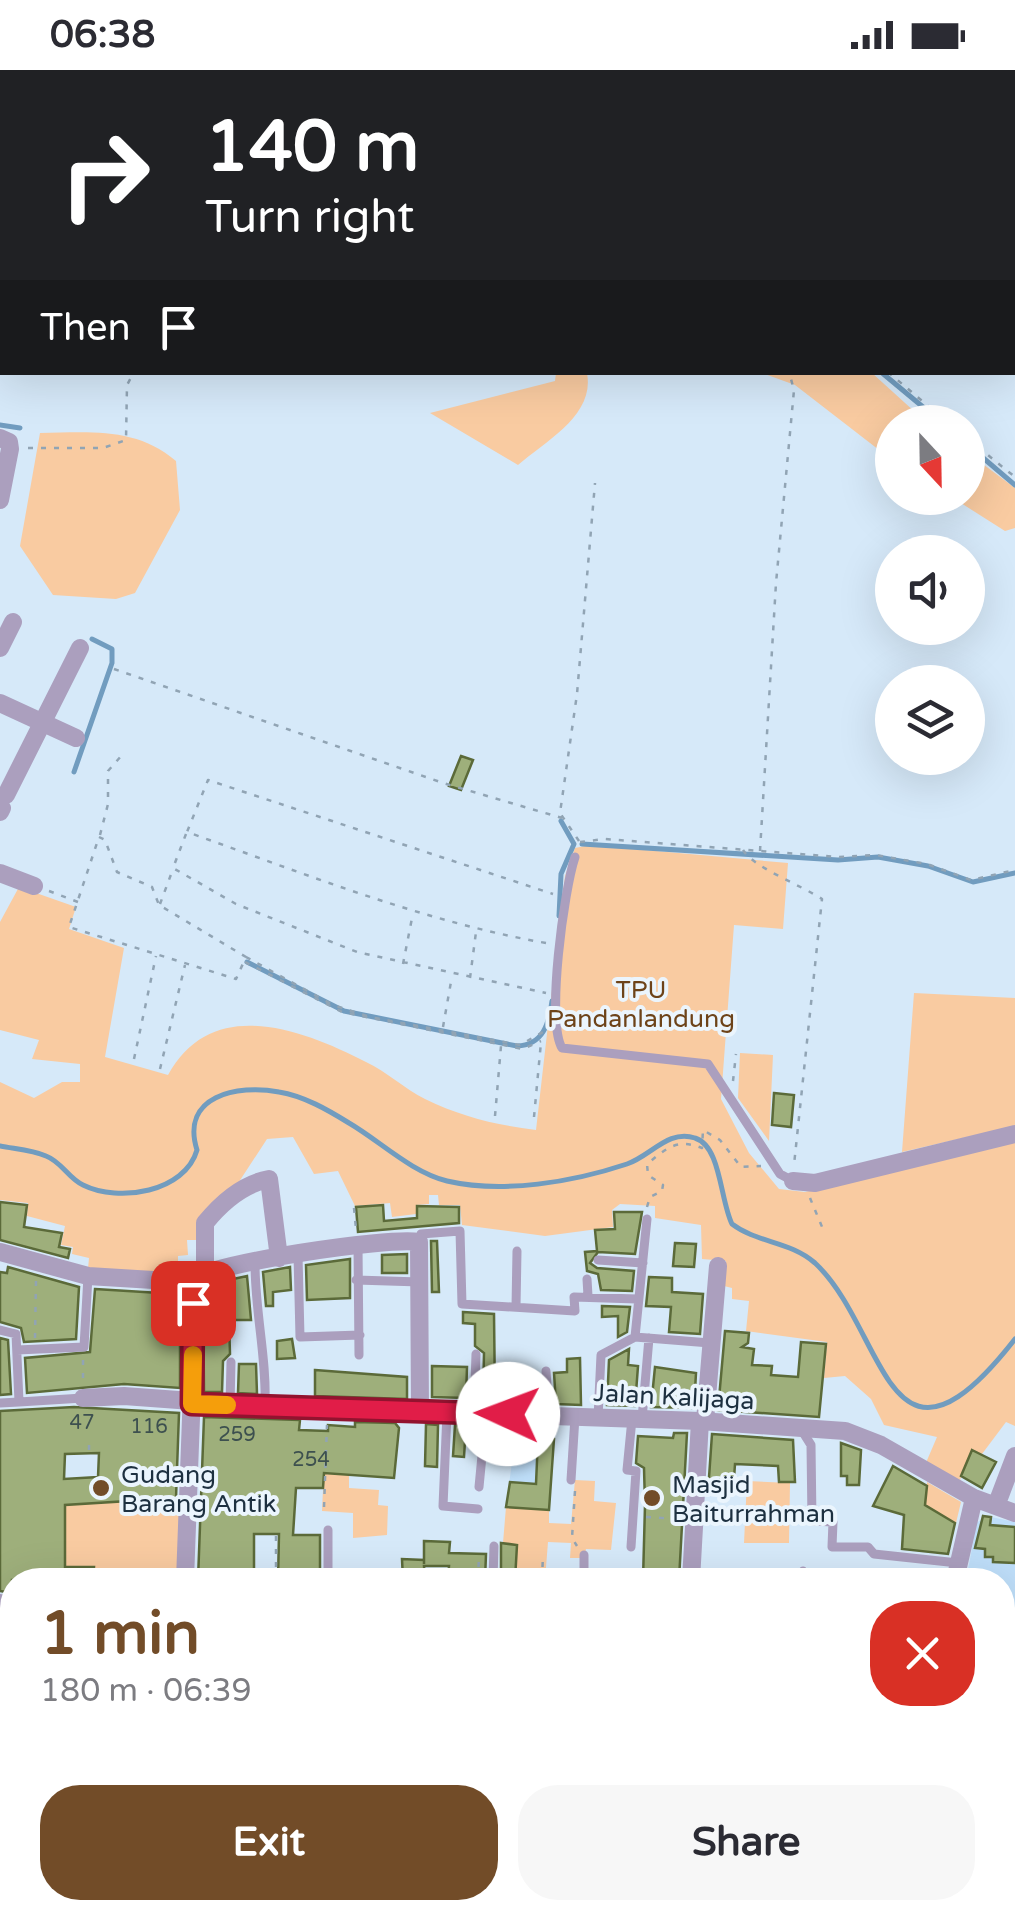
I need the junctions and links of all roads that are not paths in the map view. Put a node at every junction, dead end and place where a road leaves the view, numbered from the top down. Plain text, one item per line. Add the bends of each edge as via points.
1 (5, 442) edge
2 (0, 500) edge
3 (13, 622) dead end
4 (0, 648) edge
5 (80, 648) dead end
6 (0, 703) edge
7 (40, 723) junction
8 (76, 738) dead end
9 (3, 805) edge
10 (576, 857) road end
11 (0, 873) edge
12 (34, 886) road end
13 (1015, 1134) edge
14 (799, 1182) joint
15 (647, 1219) road end
16 (419, 1242) junction
17 (358, 1246) junction
18 (518, 1251) dead end
19 (0, 1252) edge
20 (288, 1256) junction
21 (598, 1260) dead end
22 (255, 1263) junction
23 (643, 1263) junction
24 (718, 1266) dead end
25 (225, 1270) junction
26 (205, 1273) junction
27 (88, 1276) junction
28 (587, 1279) dead end
29 (356, 1280) junction
30 (186, 1282) junction
31 (422, 1282) junction
32 (588, 1296) junction
33 (636, 1299) junction
34 (224, 1306) dead end
35 (516, 1306) junction
36 (0, 1330) edge
37 (360, 1335) junction
38 (634, 1337) junction
39 (649, 1338) junction
40 (712, 1343) junction
41 (16, 1350) junction
42 (476, 1354) dead end
43 (359, 1355) dead end
44 (232, 1362) dead end
45 (546, 1371) dead end
46 (83, 1398) joint
47 (19, 1402) junction
48 (192, 1402) junction
49 (0, 1403) edge
50 (230, 1405) junction
51 (266, 1406) junction
52 (420, 1412) junction
53 (448, 1413) junction
54 (480, 1414) junction
55 (549, 1416) junction
56 (575, 1417) junction
57 (598, 1418) junction
58 (637, 1419) junction
59 (703, 1421) junction
60 (801, 1428) junction
61 (1015, 1456) edge
62 (571, 1480) road end
63 (479, 1486) dead end
64 (974, 1498) junction
65 (996, 1506) junction
66 (478, 1508) dead end
67 (1015, 1514) edge
68 (328, 1530) dead end
69 (494, 1546) dead end
70 (631, 1547) dead end
71 (584, 1556) road end
72 (185, 1568) edge
73 (328, 1568) edge
74 (493, 1568) edge
75 (584, 1568) edge
76 (692, 1568) edge
77 (938, 1568) edge
78 (957, 1568) edge

1 - 2 street
3 - 4 street
5 - 7 street
6 - 7 street
7 - 8 street
7 - 9 street
10 - 14 lane via 566,891 553,1024 562,1048 703,1061 773,1164
11 - 12 street
13 - 14 street
15 - 23 lane
16 - 17 street
16 - 31 street
16 - 35 lane via 421,1234 460,1231 462,1304
17 - 20 street
17 - 29 lane
18 - 35 lane
19 - 27 street
20 - 22 street
20 - 26 street via 269,1179 257,1181 205,1222
20 - 37 lane via 300,1337
21 - 23 lane
22 - 25 street
22 - 51 lane
23 - 33 lane
24 - 40 street
25 - 26 street
25 - 34 lane
26 - 30 street
27 - 30 street
27 - 41 lane via 83,1348
28 - 32 lane
29 - 31 lane
29 - 37 lane
30 - 48 street via 193,1303
31 - 52 street
32 - 33 lane
32 - 35 lane via 574,1296 575,1311
33 - 38 lane
36 - 41 lane via 15,1331
37 - 43 lane
38 - 39 lane
38 - 57 lane via 601,1355
39 - 40 lane
39 - 58 lane
40 - 59 street
41 - 47 lane
42 - 54 lane
44 - 50 lane
45 - 55 lane
46 - 47 lane
46 - 48 street, Jalan Kalijaga
47 - 49 lane
48 - 50 street, Jalan Kalijaga
48 - 72 street
50 - 51 street, Jalan Kalijaga
51 - 52 street, Jalan Kalijaga
52 - 53 street, Jalan Kalijaga
53 - 54 street, Jalan Kalijaga
53 - 66 lane via 443,1506
54 - 55 street, Jalan Kalijaga
54 - 63 lane
55 - 56 street, Jalan Kalijaga
56 - 57 street, Jalan Kalijaga
56 - 62 lane
57 - 58 street, Jalan Kalijaga
58 - 59 street, Jalan Kalijaga
58 - 70 lane via 627,1470 636,1472
59 - 60 street, Jalan Kalijaga
59 - 76 street
60 - 64 street, Jalan Kalijaga via 860,1435
60 - 77 lane via 811,1444 812,1521 832,1522 832,1548 868,1548
61 - 65 street
64 - 65 street, Jalan Kalijaga
64 - 78 street
65 - 67 street, Jalan Kalijaga
68 - 73 lane
69 - 74 lane
71 - 75 lane

